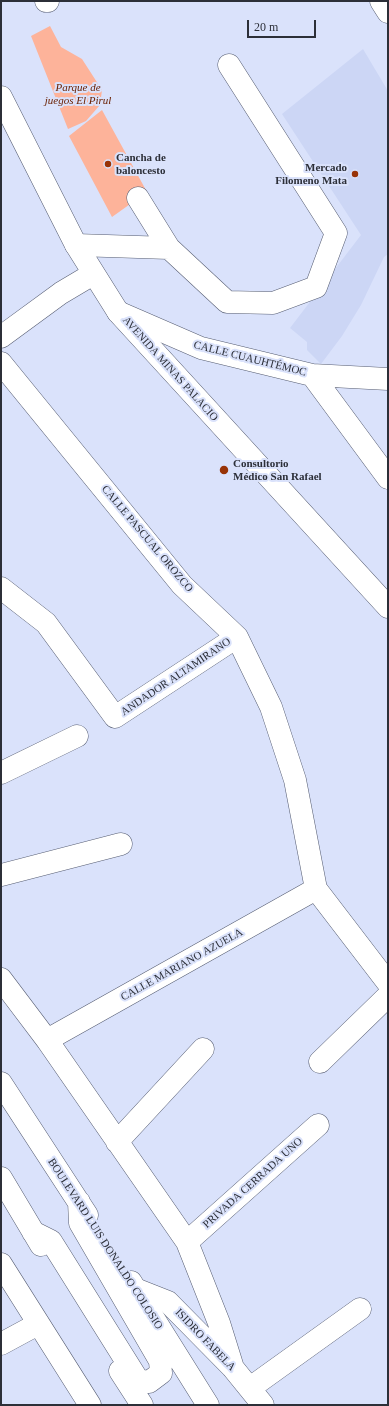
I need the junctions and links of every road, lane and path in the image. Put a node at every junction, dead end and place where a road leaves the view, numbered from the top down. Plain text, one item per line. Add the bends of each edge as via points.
1 (381, 1) edge
2 (388, 12) edge
3 (229, 65) dead end
4 (1, 97) edge
5 (138, 198) dead end
6 (76, 245) junction
7 (169, 248) junction
8 (93, 274) junction
9 (118, 312) junction
10 (1, 337) edge
11 (1, 363) edge
12 (312, 375) junction
13 (388, 379) edge
14 (388, 478) edge
15 (1, 588) edge
16 (388, 607) edge
17 (237, 637) junction
18 (77, 736) dead end
19 (1, 773) edge
20 (120, 844) dead end
21 (1, 875) edge
22 (316, 889) junction
23 (1, 979) edge
24 (388, 982) edge
25 (388, 996) edge
26 (47, 1040) junction
27 (203, 1049) dead end
28 (320, 1062) dead end
29 (1, 1083) edge
30 (318, 1125) dead end
31 (117, 1142) junction
32 (1, 1178) edge
33 (79, 1202) junction
34 (33, 1232) junction
35 (187, 1242) junction
36 (1, 1264) edge
37 (135, 1289) junction
38 (360, 1309) dead end
39 (38, 1324) junction
40 (1, 1344) edge
41 (233, 1368) junction
42 (250, 1388) junction
43 (90, 1405) edge
44 (142, 1405) edge
45 (208, 1405) edge
46 (263, 1405) edge

1 - 2 main road
3 - 7 main road via 336,233 316,287 273,303 227,302
4 - 6 main road, AVENIDA MINAS PALACIO
5 - 7 main road
6 - 7 main road
6 - 8 main road, AVENIDA MINAS PALACIO
8 - 9 main road, AVENIDA MINAS PALACIO
8 - 10 main road via 61,293
9 - 12 main road, CALLE CUAUHTÉMOC via 201,348
9 - 16 main road, AVENIDA MINAS PALACIO
11 - 17 main road, CALLE PASCUAL OROZCO via 182,585
12 - 13 main road, CALLE CUAUHTÉMOC
12 - 14 main road
15 - 17 main road, ANDADOR ALTAMIRANO via 46,623 115,717
17 - 22 main road, CALLE PASCUAL OROZCO via 271,707 295,780
18 - 19 main road
20 - 21 main road
22 - 24 main road, CALLE PASCUAL OROZCO
22 - 26 main road, CALLE MARIANO AZUELA
23 - 26 main road
25 - 28 main road
26 - 31 main road
27 - 31 main road
29 - 33 main road, BOULEVARD LUIS DONALDO COLOSIO
30 - 35 main road, PRIVADA CERRADA UNO
31 - 35 main road
32 - 34 main road
33 - 34 main road via 80,1223 160,1361 161,1373 149,1382 138,1380 51,1241
33 - 37 main road, BOULEVARD LUIS DONALDO COLOSIO
34 - 44 main road
35 - 41 main road via 219,1323
36 - 39 main road
37 - 41 main road, ISIDRO FABELA via 168,1302
37 - 45 main road, BOULEVARD LUIS DONALDO COLOSIO
38 - 42 main road
39 - 40 main road
39 - 43 main road
41 - 42 main road, ISIDRO FABELA
42 - 46 main road, ISIDRO FABELA

